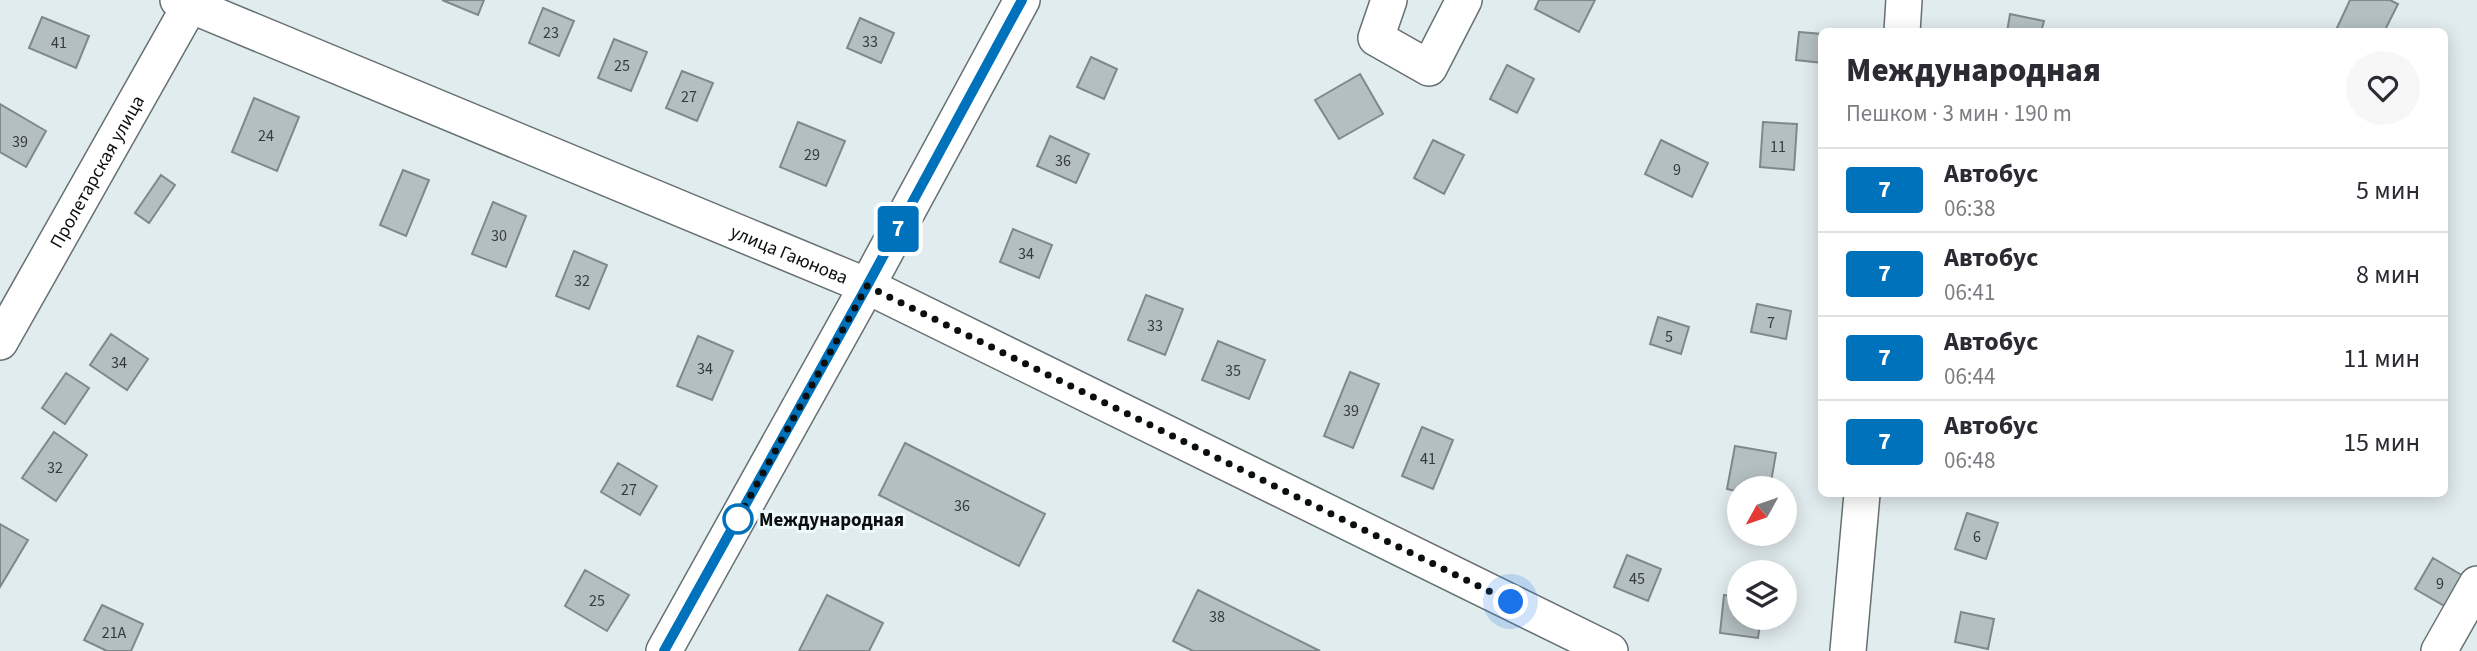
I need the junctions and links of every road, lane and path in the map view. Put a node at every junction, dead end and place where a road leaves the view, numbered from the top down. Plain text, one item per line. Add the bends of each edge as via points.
1 (1022, 0) edge
2 (1389, 0) edge
3 (1464, 0) edge
4 (1905, 0) edge
5 (187, 2) edge
6 (1902, 28) edge
7 (867, 286) junction
8 (0, 342) edge
9 (1862, 497) edge
10 (2477, 584) edge
11 (664, 651) edge
12 (1610, 651) edge
13 (1848, 651) edge
14 (2439, 651) edge

1 - 7 street
2 - 3 street via 1376,38 1429,68
4 - 6 street
5 - 7 street, улица Гаюнова
5 - 8 street, Пролетарская улица
7 - 11 street
7 - 12 street, улица Гаюнова
9 - 13 street
10 - 14 street

